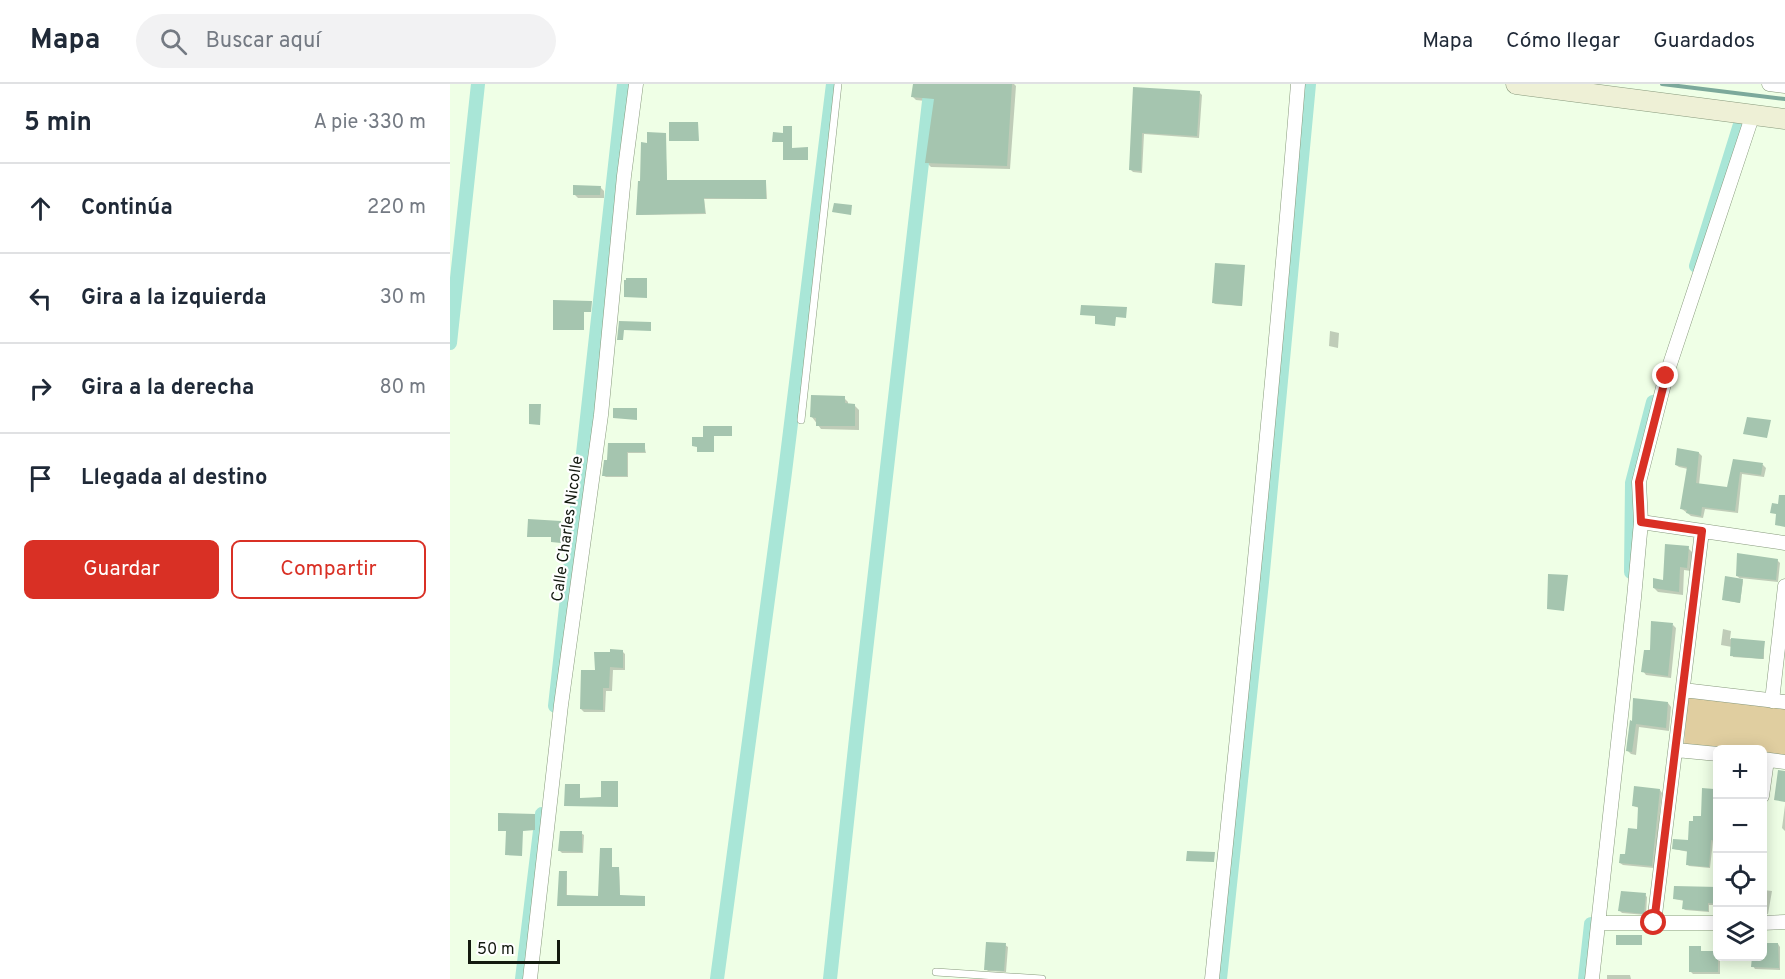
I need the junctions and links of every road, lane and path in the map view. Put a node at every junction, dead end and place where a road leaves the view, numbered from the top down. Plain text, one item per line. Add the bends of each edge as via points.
1 (636, 84) edge
2 (838, 84) edge
3 (1298, 84) edge
4 (1516, 84) edge
5 (1769, 84) edge
6 (1785, 86) edge
7 (1753, 114) junction
8 (1785, 119) edge
9 (801, 420) dead end
10 (1641, 522) junction
11 (1702, 531) junction
12 (1785, 543) edge
13 (1785, 586) edge
14 (1683, 690) junction
15 (1779, 701) edge
16 (1676, 750) junction
17 (1713, 754) edge
18 (1767, 760) edge
19 (1785, 762) edge
20 (1785, 922) edge
21 (1654, 923) junction
22 (1713, 923) edge
23 (1767, 923) edge
24 (1599, 924) junction
25 (936, 972) dead end
26 (530, 979) edge
27 (1042, 979) edge
28 (1212, 979) edge
29 (1592, 979) edge

1 - 26 street, Calle Charles Nicolle via 600,415
2 - 9 lane
3 - 28 street via 1278,338
4 - 7 street
5 - 6 street
7 - 8 street
7 - 10 street via 1666,376 1639,482
10 - 11 street
10 - 24 street
11 - 12 street
11 - 14 street
13 - 15 street
14 - 15 street
14 - 16 street
16 - 17 street
16 - 21 street
18 - 19 street
20 - 23 street
21 - 22 street
21 - 24 street
24 - 29 street
25 - 27 lane

